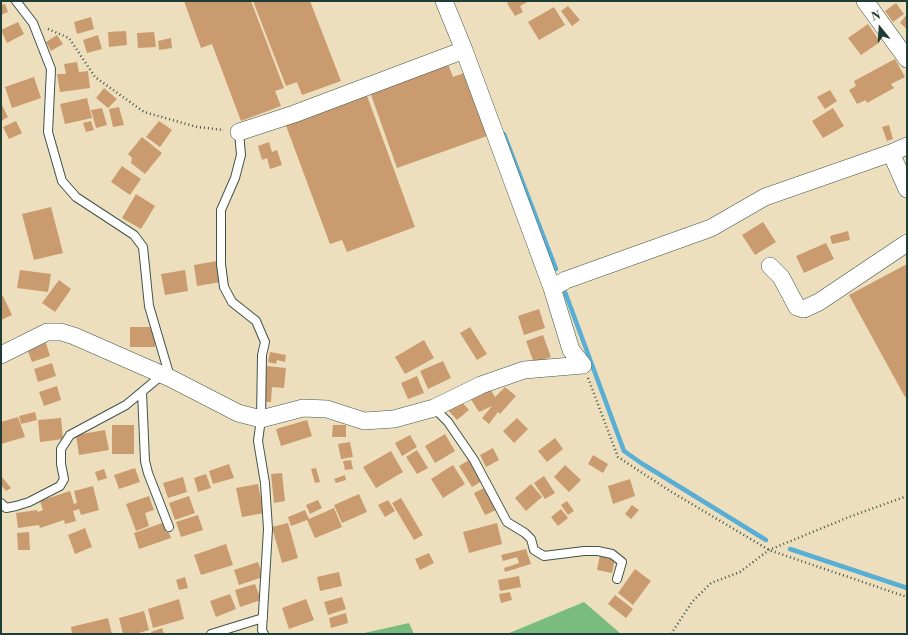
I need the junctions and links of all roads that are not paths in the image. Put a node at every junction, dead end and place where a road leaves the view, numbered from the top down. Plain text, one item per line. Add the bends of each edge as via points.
1 (16, 1) edge
2 (444, 1) edge
3 (865, 1) edge
4 (464, 50) junction
5 (907, 60) edge
6 (239, 132) joint
7 (907, 146) edge
8 (891, 153) junction
9 (907, 189) edge
10 (907, 243) edge
11 (770, 266) dead end
12 (552, 288) junction
13 (1, 355) edge
14 (166, 377) junction
15 (142, 392) junction
16 (434, 408) junction
17 (260, 420) junction
18 (1, 503) edge
19 (169, 526) dead end
20 (617, 578) dead end
21 (263, 618) junction
22 (211, 634) edge
23 (264, 634) edge

1 - 14 lane via 32,23 51,69 48,132 62,181 76,197 134,235 143,247 149,306
2 - 4 street
3 - 5 street
4 - 6 street
4 - 12 street
6 - 17 lane via 240,155 235,178 221,210 221,264 224,287 232,302 256,321 265,342 262,355
7 - 8 street
8 - 9 street
8 - 12 street via 765,197 711,228 566,280
10 - 11 street via 819,302 804,309 797,307 781,277
12 - 16 street via 571,350 583,365 524,370 481,385
13 - 14 street via 47,332 61,332
14 - 15 lane
14 - 17 street via 238,413
15 - 18 lane via 126,405 70,435 61,449 64,479 60,486 16,506 6,508
15 - 19 lane via 148,474
16 - 17 street via 394,419 364,421 327,409 303,408
16 - 20 lane via 448,422 474,460 506,522 525,533 531,539 534,550 544,556 584,551 612,554 622,562
17 - 21 lane via 258,441 265,483 268,529
21 - 22 lane
21 - 23 lane

